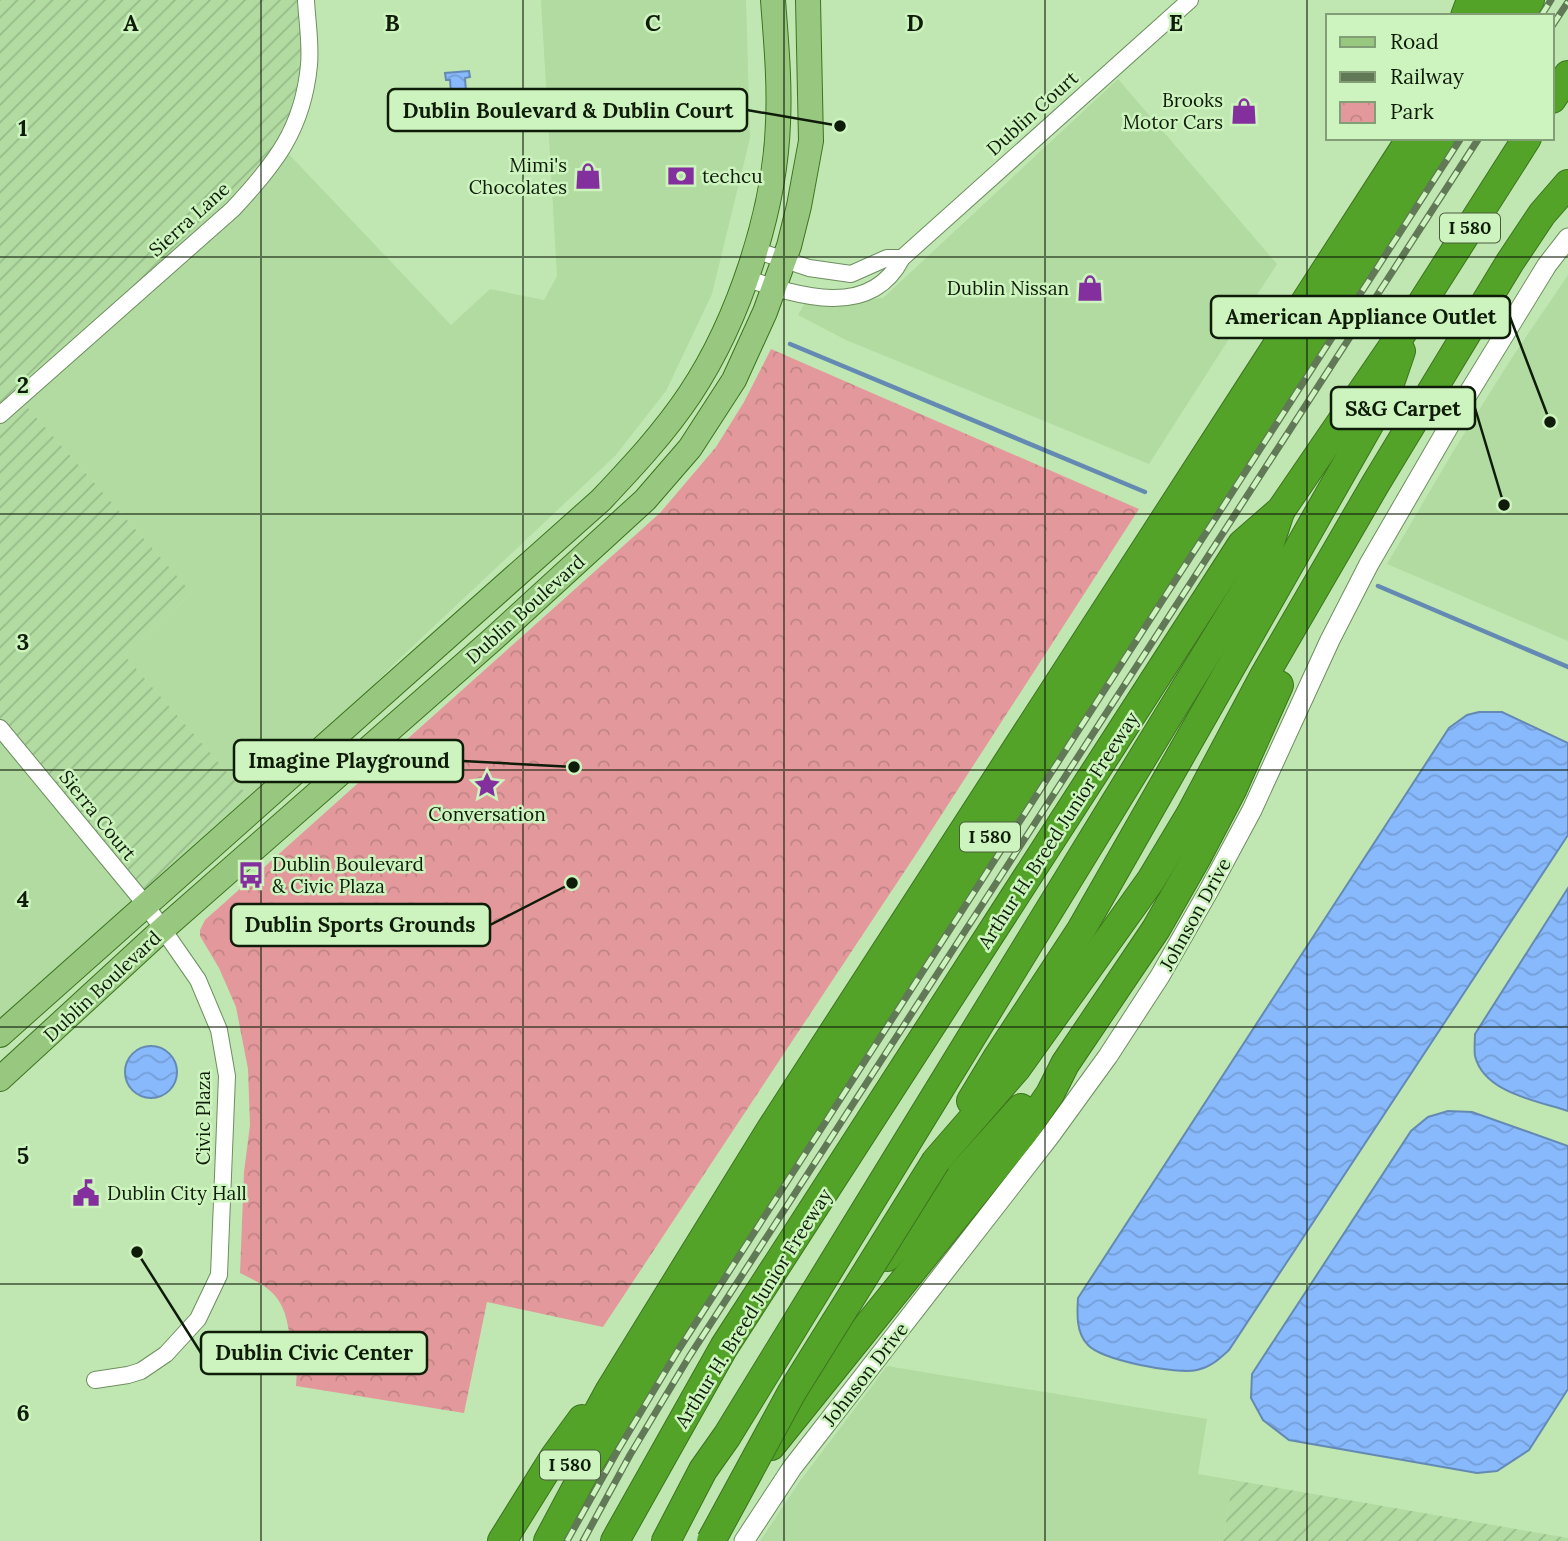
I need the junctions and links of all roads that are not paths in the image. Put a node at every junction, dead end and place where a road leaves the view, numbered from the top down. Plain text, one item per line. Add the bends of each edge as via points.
1 (306, 0) edge
2 (773, 0) edge
3 (808, 0) edge
4 (1190, 0) edge
5 (1530, 0) edge
6 (1496, 6) edge
7 (1471, 14) edge
8 (1568, 75) edge
9 (1554, 96) edge
10 (1410, 140) edge
11 (1440, 140) edge
12 (1526, 140) edge
13 (1568, 184) edge
14 (1568, 238) edge
15 (755, 250) junction
16 (902, 258) junction
17 (783, 259) junction
18 (745, 278) junction
19 (774, 288) junction
20 (1413, 317) junction
21 (0, 415) edge
22 (1281, 510) junction
23 (572, 527) junction
24 (1320, 582) junction
25 (507, 625) junction
26 (0, 728) edge
27 (146, 905) junction
28 (163, 929) junction
29 (0, 1035) edge
30 (1006, 1063) junction
31 (1065, 1064) junction
32 (0, 1079) edge
33 (95, 1380) dead end
34 (610, 1390) junction
35 (731, 1443) junction
36 (502, 1541) edge
37 (530, 1541) edge
38 (548, 1541) edge
39 (615, 1541) edge
40 (666, 1541) edge
41 (705, 1541) edge
42 (711, 1541) edge
43 (744, 1541) edge

1 - 21 street, Sierra Lane via 310,62 304,97 295,125 267,173 233,209
2 - 15 main road, Dublin Boulevard via 778,125 770,190
3 - 17 main road, Dublin Boulevard via 811,141
4 - 16 street, Dublin Court
5 - 6 highway
6 - 7 highway
8 - 9 highway
10 - 34 highway, I 580 via 769,1132
11 - 38 highway, I 580 via 689,1303 590,1462
12 - 20 highway, Arthur H. Breed Junior Freeway / I 580
13 - 24 highway via 1510,262
14 - 43 street, Johnson Drive via 1463,402 1369,564 1252,810 1160,976 1050,1136 792,1468
15 - 17 street, Dublin Court
15 - 18 main road, Dublin Boulevard
16 - 17 street, Dublin Court via 887,258 851,274
16 - 19 street, Dublin Court via 894,273 873,289 840,299 798,296
17 - 19 main road, Dublin Boulevard
18 - 19 street, Dublin Court
18 - 23 main road, Dublin Boulevard via 725,331 690,394 652,445
19 - 25 main road, Dublin Boulevard via 734,380 690,448 645,500
20 - 22 highway, Arthur H. Breed Junior Freeway / I 580
20 - 30 highway via 1386,395 1350,461
22 - 35 highway via 1265,558
22 - 39 highway, Arthur H. Breed Junior Freeway / I 580 via 1242,544 1114,742 724,1347
23 - 25 main road via 575,546 505,609
23 - 27 main road, Dublin Boulevard
24 - 30 highway via 1151,880
24 - 31 highway via 1232,790 1197,857 1156,929
25 - 28 main road, Dublin Boulevard
26 - 27 street, Sierra Court
27 - 28 street, Sierra Court
27 - 29 main road, Dublin Boulevard
28 - 32 main road, Dublin Boulevard
28 - 33 street, Civic Plaza via 198,980 219,1030 227,1076 219,1275 198,1319 166,1354 128,1376
30 - 42 highway, bridge via 936,1161 792,1392
31 - 35 highway via 911,1227 758,1422
31 - 41 highway via 1023,1133 770,1447
34 - 36 highway via 593,1403 555,1456
34 - 37 highway, I 580
35 - 40 highway via 703,1469

